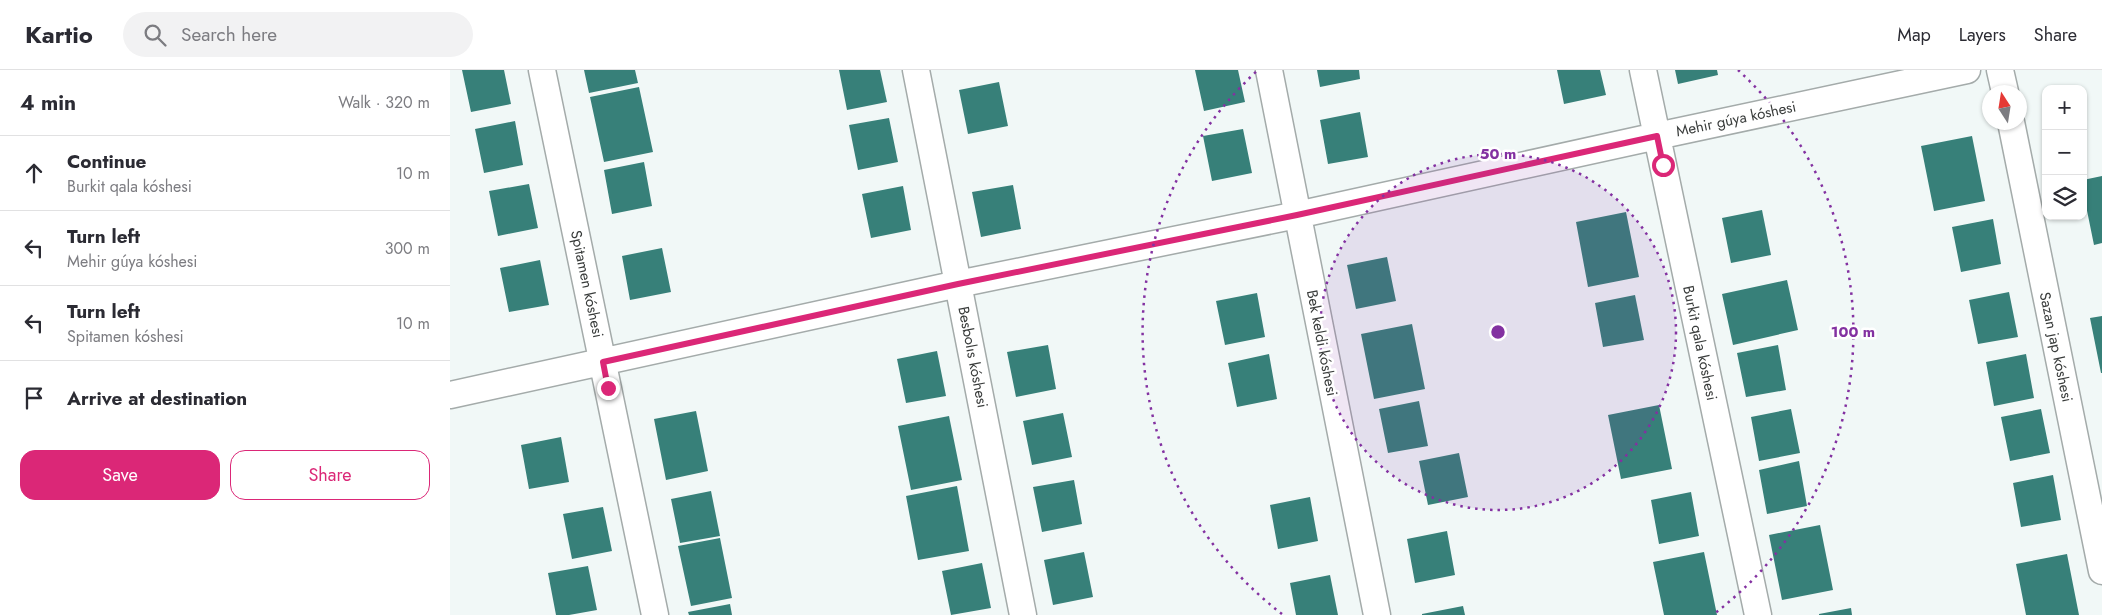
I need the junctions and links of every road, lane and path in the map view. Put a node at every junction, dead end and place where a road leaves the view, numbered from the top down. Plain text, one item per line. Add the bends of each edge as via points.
1 (542, 70) edge
2 (916, 70) edge
3 (1269, 70) edge
4 (1643, 70) edge
5 (1967, 70) edge
6 (2000, 70) edge
7 (2003, 85) edge
8 (2013, 130) edge
9 (1657, 136) junction
10 (1297, 215) junction
11 (958, 284) junction
12 (603, 362) junction
13 (450, 396) edge
14 (2102, 571) edge
15 (654, 615) edge
16 (1023, 615) edge
17 (1377, 615) edge
18 (1758, 615) edge

1 - 12 street, Spitamen kóshesi
2 - 11 street, Besbolıs kóshesi
3 - 10 street, Bek keldi kóshesi
4 - 9 street, Burkit qala kóshesi
5 - 9 street, Mehir gúyа kóshesi
6 - 7 street
8 - 14 street, Sazan jap kóshesi
9 - 10 street, Mehir gúyа kóshesi
9 - 18 street, Burkit qala kóshesi
10 - 11 street, Mehir gúyа kóshesi
10 - 17 street, Bek keldi kóshesi
11 - 12 street, Mehir gúyа kóshesi
11 - 16 street, Besbolıs kóshesi
12 - 13 street, Mehir gúyа kóshesi
12 - 15 street, Spitamen kóshesi

